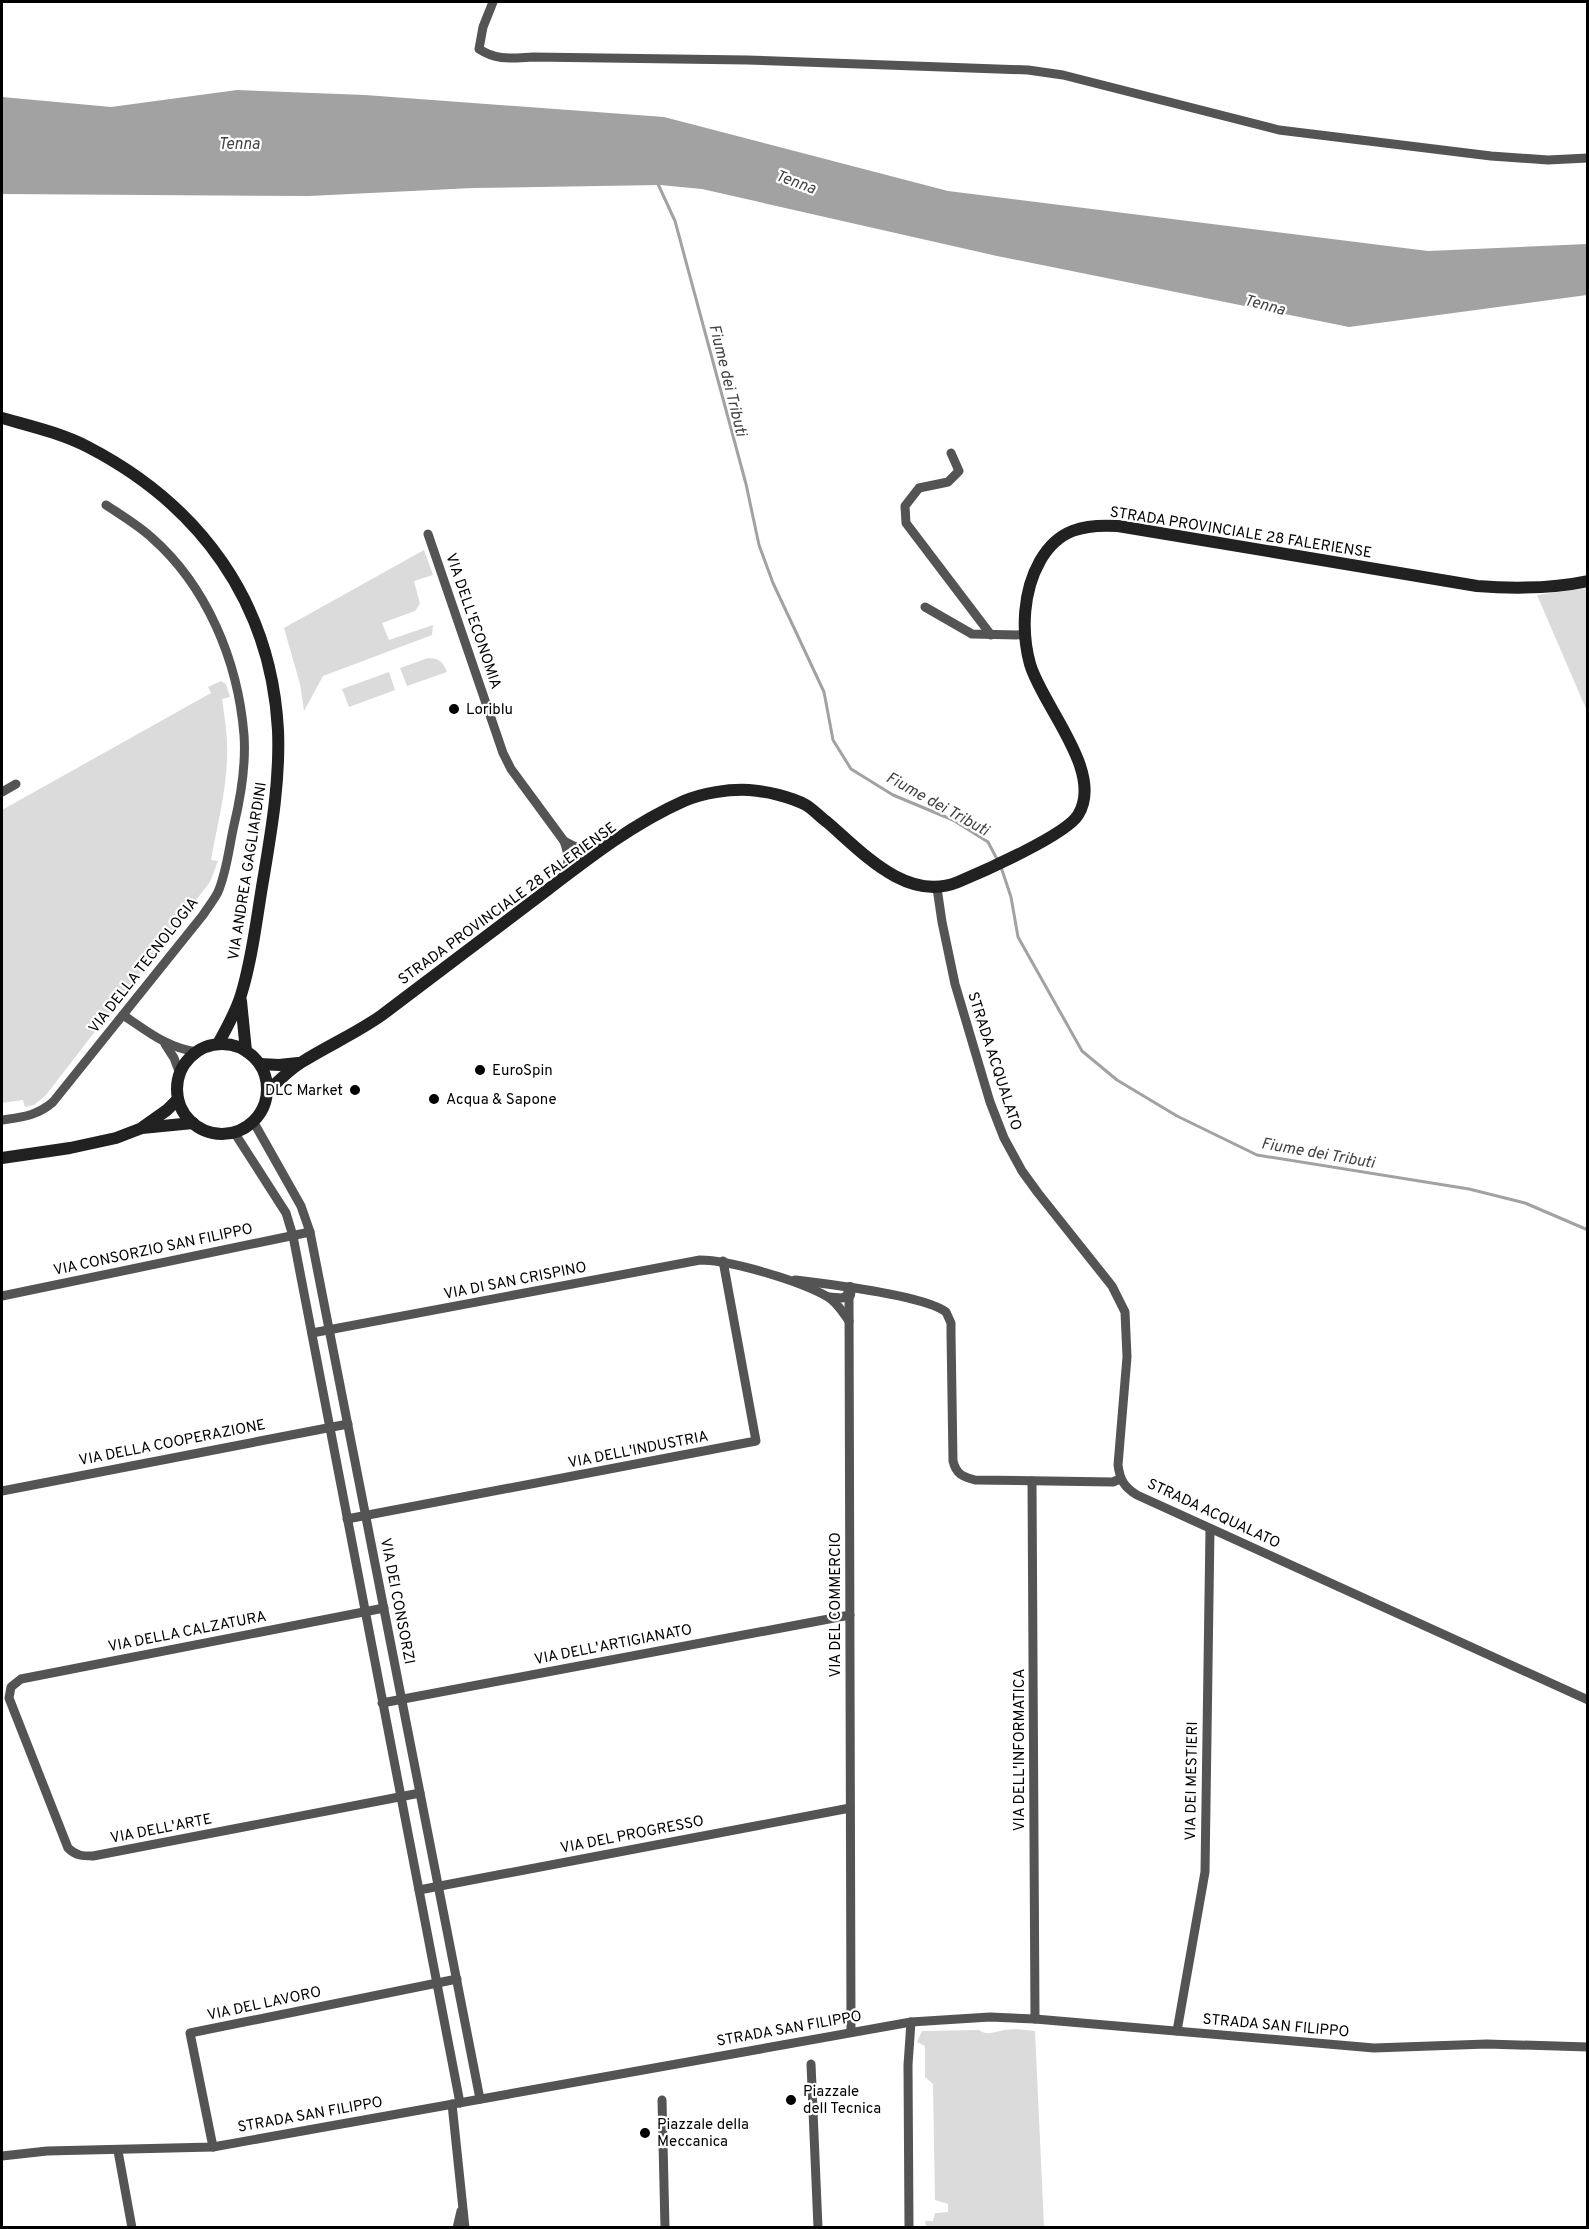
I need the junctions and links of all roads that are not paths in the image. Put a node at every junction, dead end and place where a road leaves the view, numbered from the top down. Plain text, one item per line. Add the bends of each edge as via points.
1 (493, 2) edge
2 (1587, 158) edge
3 (2, 418) edge
4 (951, 453) dead end
5 (106, 505) dead end
6 (428, 534) dead end
7 (1587, 581) edge
8 (925, 607) dead end
9 (991, 635) junction
10 (1023, 635) junction
11 (16, 784) dead end
12 (2, 792) edge
13 (605, 846) junction
14 (572, 850) junction
15 (588, 860) junction
16 (560, 880) junction
17 (937, 888) junction
18 (241, 997) junction
19 (123, 1015) junction
20 (165, 1044) junction
21 (218, 1044) junction
22 (246, 1051) junction
23 (197, 1052) junction
24 (300, 1063) junction
25 (260, 1064) junction
26 (180, 1074) junction
27 (267, 1092) junction
28 (178, 1099) junction
29 (2, 1120) edge
30 (253, 1122) junction
31 (193, 1123) junction
32 (142, 1128) junction
33 (234, 1132) junction
34 (2, 1158) edge
35 (310, 1232) junction
36 (293, 1236) junction
37 (723, 1261) junction
38 (783, 1279) junction
39 (850, 1291) junction
40 (2, 1296) edge
41 (829, 1298) junction
42 (849, 1321) junction
43 (329, 1330) junction
44 (312, 1333) junction
45 (348, 1424) junction
46 (330, 1427) junction
47 (1120, 1479) junction
48 (1032, 1480) junction
49 (2, 1491) edge
50 (366, 1516) junction
51 (347, 1519) junction
52 (1210, 1528) junction
53 (384, 1608) junction
54 (365, 1611) junction
55 (850, 1615) junction
56 (9, 1698) joint
57 (401, 1700) junction
58 (1587, 1700) edge
59 (382, 1703) junction
60 (420, 1793) junction
61 (401, 1797) junction
62 (850, 1808) junction
63 (438, 1886) junction
64 (419, 1890) junction
65 (457, 1979) junction
66 (437, 1983) junction
67 (1035, 2019) junction
68 (911, 2022) junction
69 (1177, 2031) junction
70 (851, 2032) junction
71 (1587, 2047) edge
72 (811, 2064) dead end
73 (480, 2099) junction
74 (662, 2100) dead end
75 (456, 2103) junction
76 (213, 2147) junction
77 (118, 2151) junction
78 (2, 2156) edge
79 (462, 2203) junction
80 (132, 2228) edge
81 (457, 2228) edge
82 (465, 2228) edge
83 (665, 2228) edge
84 (818, 2228) edge
85 (909, 2228) edge

1 - 2 street via 479,49 490,57 1028,69 1279,130 1491,156
3 - 18 main road, VIA ANDREA GAGLIARDINI via 85,446 123,467 166,499 207,542 236,581 257,625 271,676 278,730 277,782
4 - 9 street via 959,471 948,482 919,488 905,506 906,523
5 - 19 street, VIA DELLA TECNOLOGIA via 151,537 200,596 220,632 231,665 244,737 237,813 218,892
6 - 14 street, VIA DELL'ECONOMIA via 503,753
7 - 10 main road, STRADA PROVINCIALE 28 FALERIENSE via 1523,589 1477,586 1094,524 1067,532 1047,549 1036,568
8 - 9 street via 972,634
9 - 10 street
10 - 17 main road, STRADA PROVINCIALE 28 FALERIENSE via 1030,667 1082,768 1086,790 1079,814 1066,828 1024,851
11 - 12 street
13 - 14 street
13 - 15 main road, STRADA PROVINCIALE 28 FALERIENSE
13 - 17 main road, STRADA PROVINCIALE 28 FALERIENSE via 687,799 751,790 806,805 887,872 917,885
14 - 15 street via 580,861
14 - 16 street
15 - 16 main road, STRADA PROVINCIALE 28 FALERIENSE
16 - 24 main road, STRADA PROVINCIALE 28 FALERIENSE via 367,1026
17 - 47 street, STRADA ACQUALATO via 955,984 1004,1138 1033,1186 1112,1286 1125,1312 1127,1357 1118,1445
18 - 21 main road
18 - 22 main road
19 - 20 street
19 - 29 street, VIA DELLA TECNOLOGIA via 44,1111
20 - 23 street
20 - 26 street
21 - 22 main road
21 - 23 main road
22 - 25 main road
23 - 26 main road
24 - 25 main road, STRADA PROVINCIALE 28 FALERIENSE
24 - 27 main road, STRADA PROVINCIALE 28 FALERIENSE
25 - 27 main road
26 - 28 main road
27 - 30 main road
28 - 31 main road
28 - 32 main road
30 - 33 main road
30 - 35 street, VIA DEI CONSORZI via 302,1206
31 - 32 main road
31 - 33 main road via 205,1131
32 - 34 main road via 70,1148
33 - 36 street via 286,1213
35 - 36 street, VIA CONSORZIO SAN FILIPPO
35 - 43 street, VIA DEI CONSORZI
36 - 40 street, VIA CONSORZIO SAN FILIPPO
36 - 44 street
37 - 38 street
37 - 43 street, VIA DI SAN CRISPINO via 700,1260
37 - 50 street, VIA DELL'INDUSTRIA via 756,1442
38 - 39 street
38 - 41 street
39 - 41 street via 842,1298
39 - 42 street, VIA DEL COMMERCIO
39 - 48 street via 928,1303 946,1312 951,1323 955,1469 975,1480
41 - 42 street
42 - 55 street, VIA DEL COMMERCIO
43 - 44 street, VIA DI SAN CRISPINO
43 - 45 street, VIA DEI CONSORZI
44 - 46 street
45 - 46 street, VIA DELLA COOPERAZIONE
45 - 50 street, VIA DEI CONSORZI
46 - 49 street, VIA DELLA COOPERAZIONE
46 - 51 street
47 - 48 street
47 - 52 street, STRADA ACQUALATO via 1137,1495
48 - 67 street, VIA DELL'INFORMATICA
50 - 51 street, VIA DELL'INDUSTRIA
50 - 53 street, VIA DEI CONSORZI
51 - 54 street
52 - 58 street, STRADA ACQUALATO
52 - 69 street, VIA DEI MESTIERI via 1205,1872
53 - 54 street, VIA DELLA CALZATURA
53 - 57 street, VIA DEI CONSORZI
54 - 56 street, VIA DELLA CALZATURA via 21,1679 11,1687
54 - 59 street
55 - 57 street, VIA DELL'ARTIGIANATO
55 - 62 street, VIA DEL COMMERCIO
56 - 61 street, VIA DELL'ARTE via 68,1848 74,1854 93,1856
57 - 59 street, VIA DELL'ARTIGIANATO
57 - 60 street, VIA DEI CONSORZI
59 - 61 street
60 - 61 street, VIA DELL'ARTE
60 - 63 street, VIA DEI CONSORZI
61 - 64 street
62 - 63 street, VIA DEL PROGRESSO
62 - 70 street, VIA DEL COMMERCIO
63 - 64 street, VIA DEL PROGRESSO
63 - 65 street, VIA DEI CONSORZI
64 - 66 street
65 - 66 street, VIA DEL LAVORO
65 - 73 street, VIA DEI CONSORZI
66 - 75 street
66 - 76 street, VIA DEL LAVORO via 190,2033
67 - 68 street, STRADA SAN FILIPPO via 990,2017
67 - 69 street, STRADA SAN FILIPPO
68 - 70 street, STRADA SAN FILIPPO
68 - 85 street
69 - 71 street, STRADA SAN FILIPPO via 1374,2048 1486,2044
70 - 73 street, STRADA SAN FILIPPO
72 - 84 street
73 - 75 street, STRADA SAN FILIPPO
74 - 83 street
75 - 76 street, STRADA SAN FILIPPO
75 - 79 street
76 - 77 street, STRADA SAN FILIPPO
77 - 78 street, STRADA SAN FILIPPO via 47,2151
77 - 80 street
79 - 81 street
79 - 82 street

